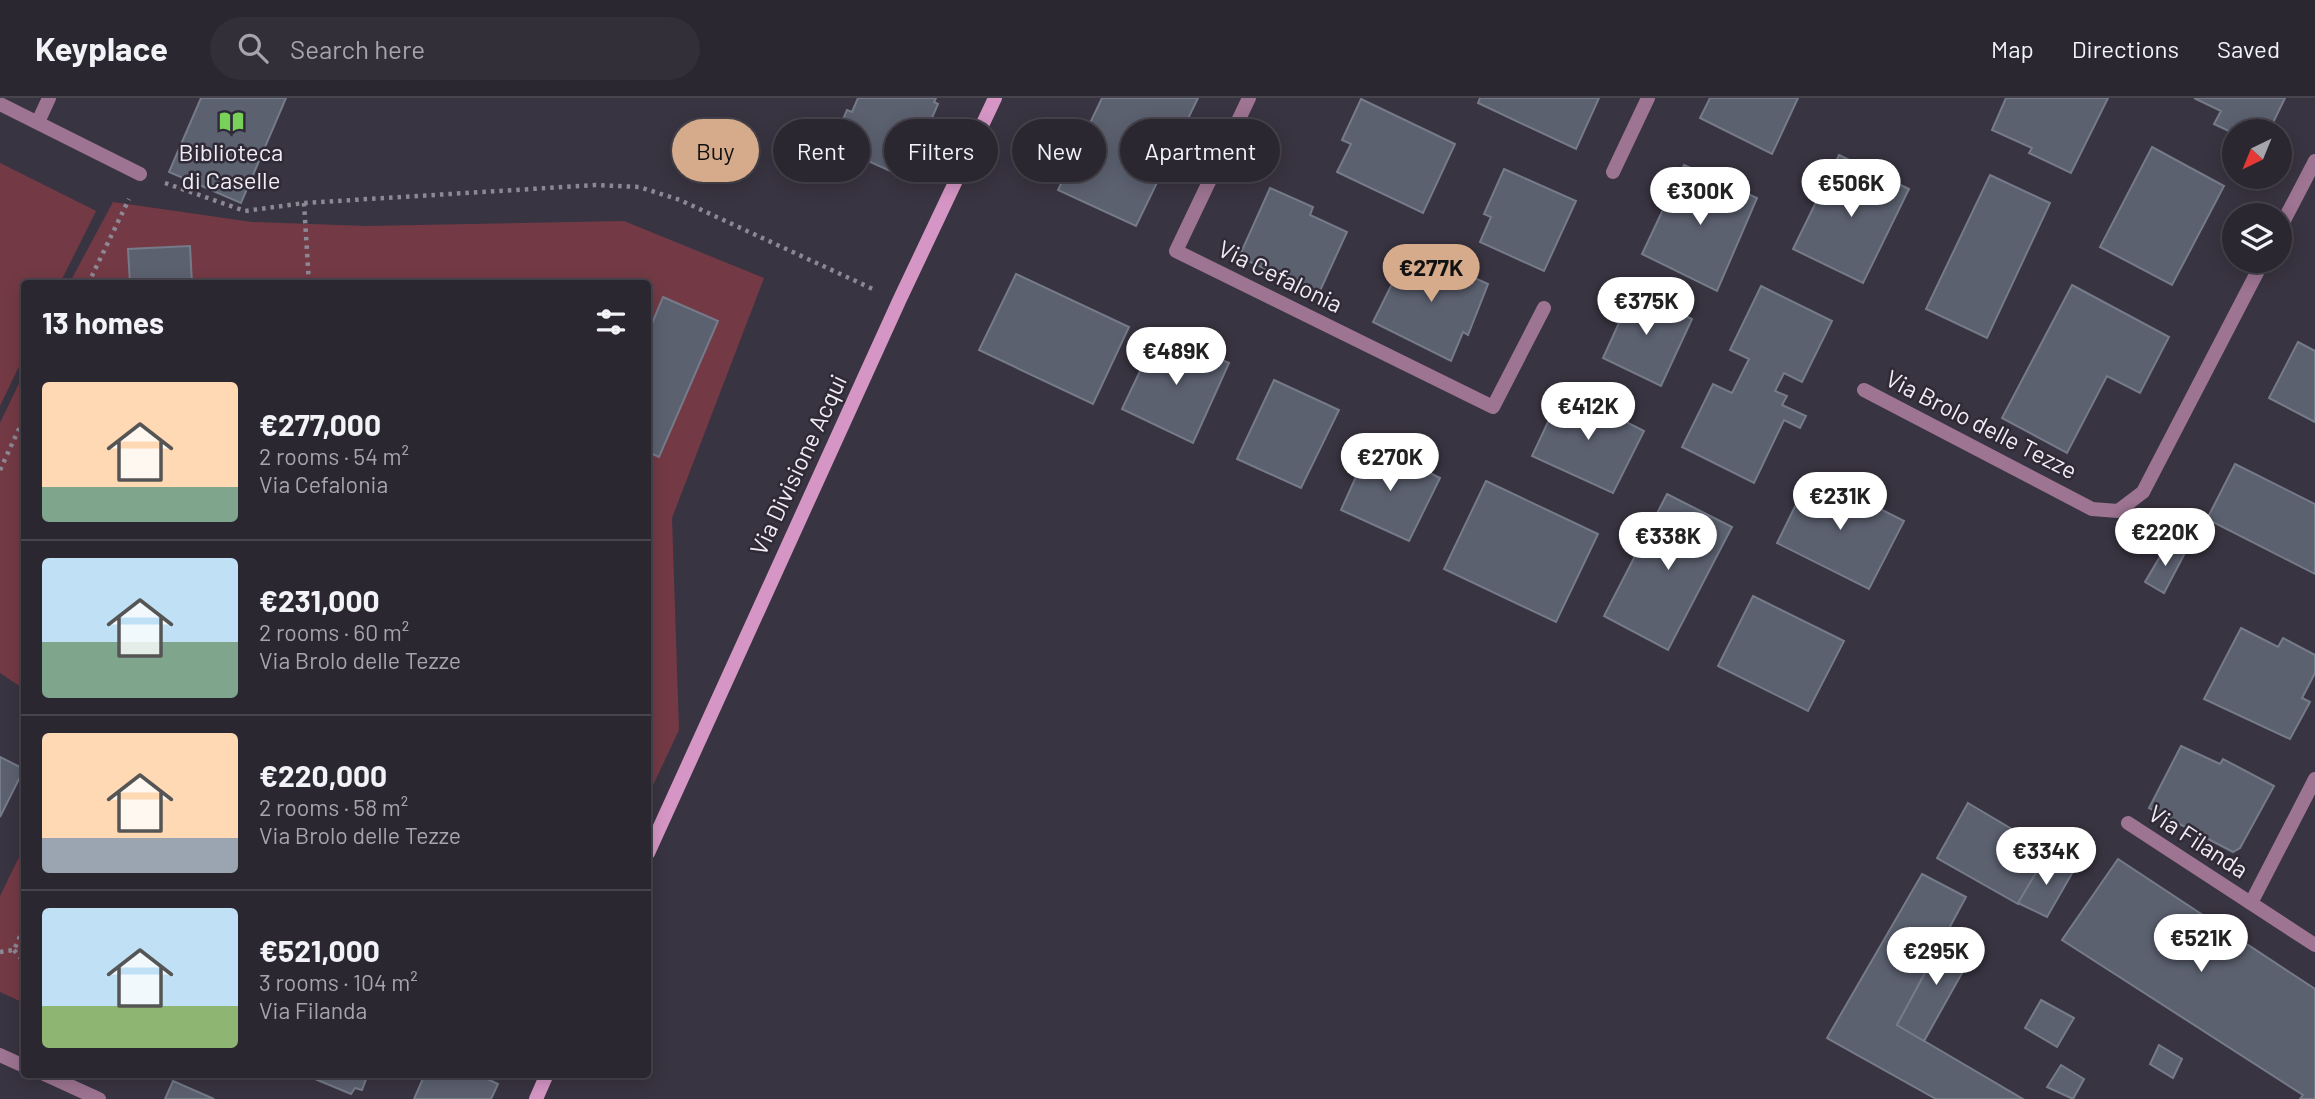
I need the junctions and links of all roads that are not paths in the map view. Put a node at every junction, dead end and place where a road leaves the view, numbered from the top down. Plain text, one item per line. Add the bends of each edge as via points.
1 (49, 98) edge
2 (995, 98) edge
3 (1249, 98) edge
4 (1648, 98) edge
5 (0, 104) edge
6 (38, 122) junction
7 (2315, 161) edge
8 (1613, 172) dead end
9 (140, 174) road end
10 (2292, 205) edge
11 (2257, 273) edge
12 (1545, 308) dead end
13 (1864, 390) dead end
14 (2315, 779) edge
15 (2128, 823) dead end
16 (651, 846) edge
17 (2251, 903) junction
18 (2315, 945) edge
19 (0, 1055) edge
20 (21, 1065) edge
21 (53, 1078) edge
22 (545, 1078) edge
23 (99, 1099) edge
24 (536, 1099) edge

1 - 6 street
2 - 16 street, Via Divisione Acqui
3 - 12 street, Via Cefalonia via 1176,251 1493,407
4 - 8 street
5 - 6 street
6 - 9 street
7 - 10 street
11 - 13 street, Via Brolo delle Tezze via 2143,492 2118,511 2092,509
14 - 17 street
15 - 17 street, Via Filanda
17 - 18 street, Via Filanda
19 - 20 street
21 - 23 street
22 - 24 street

